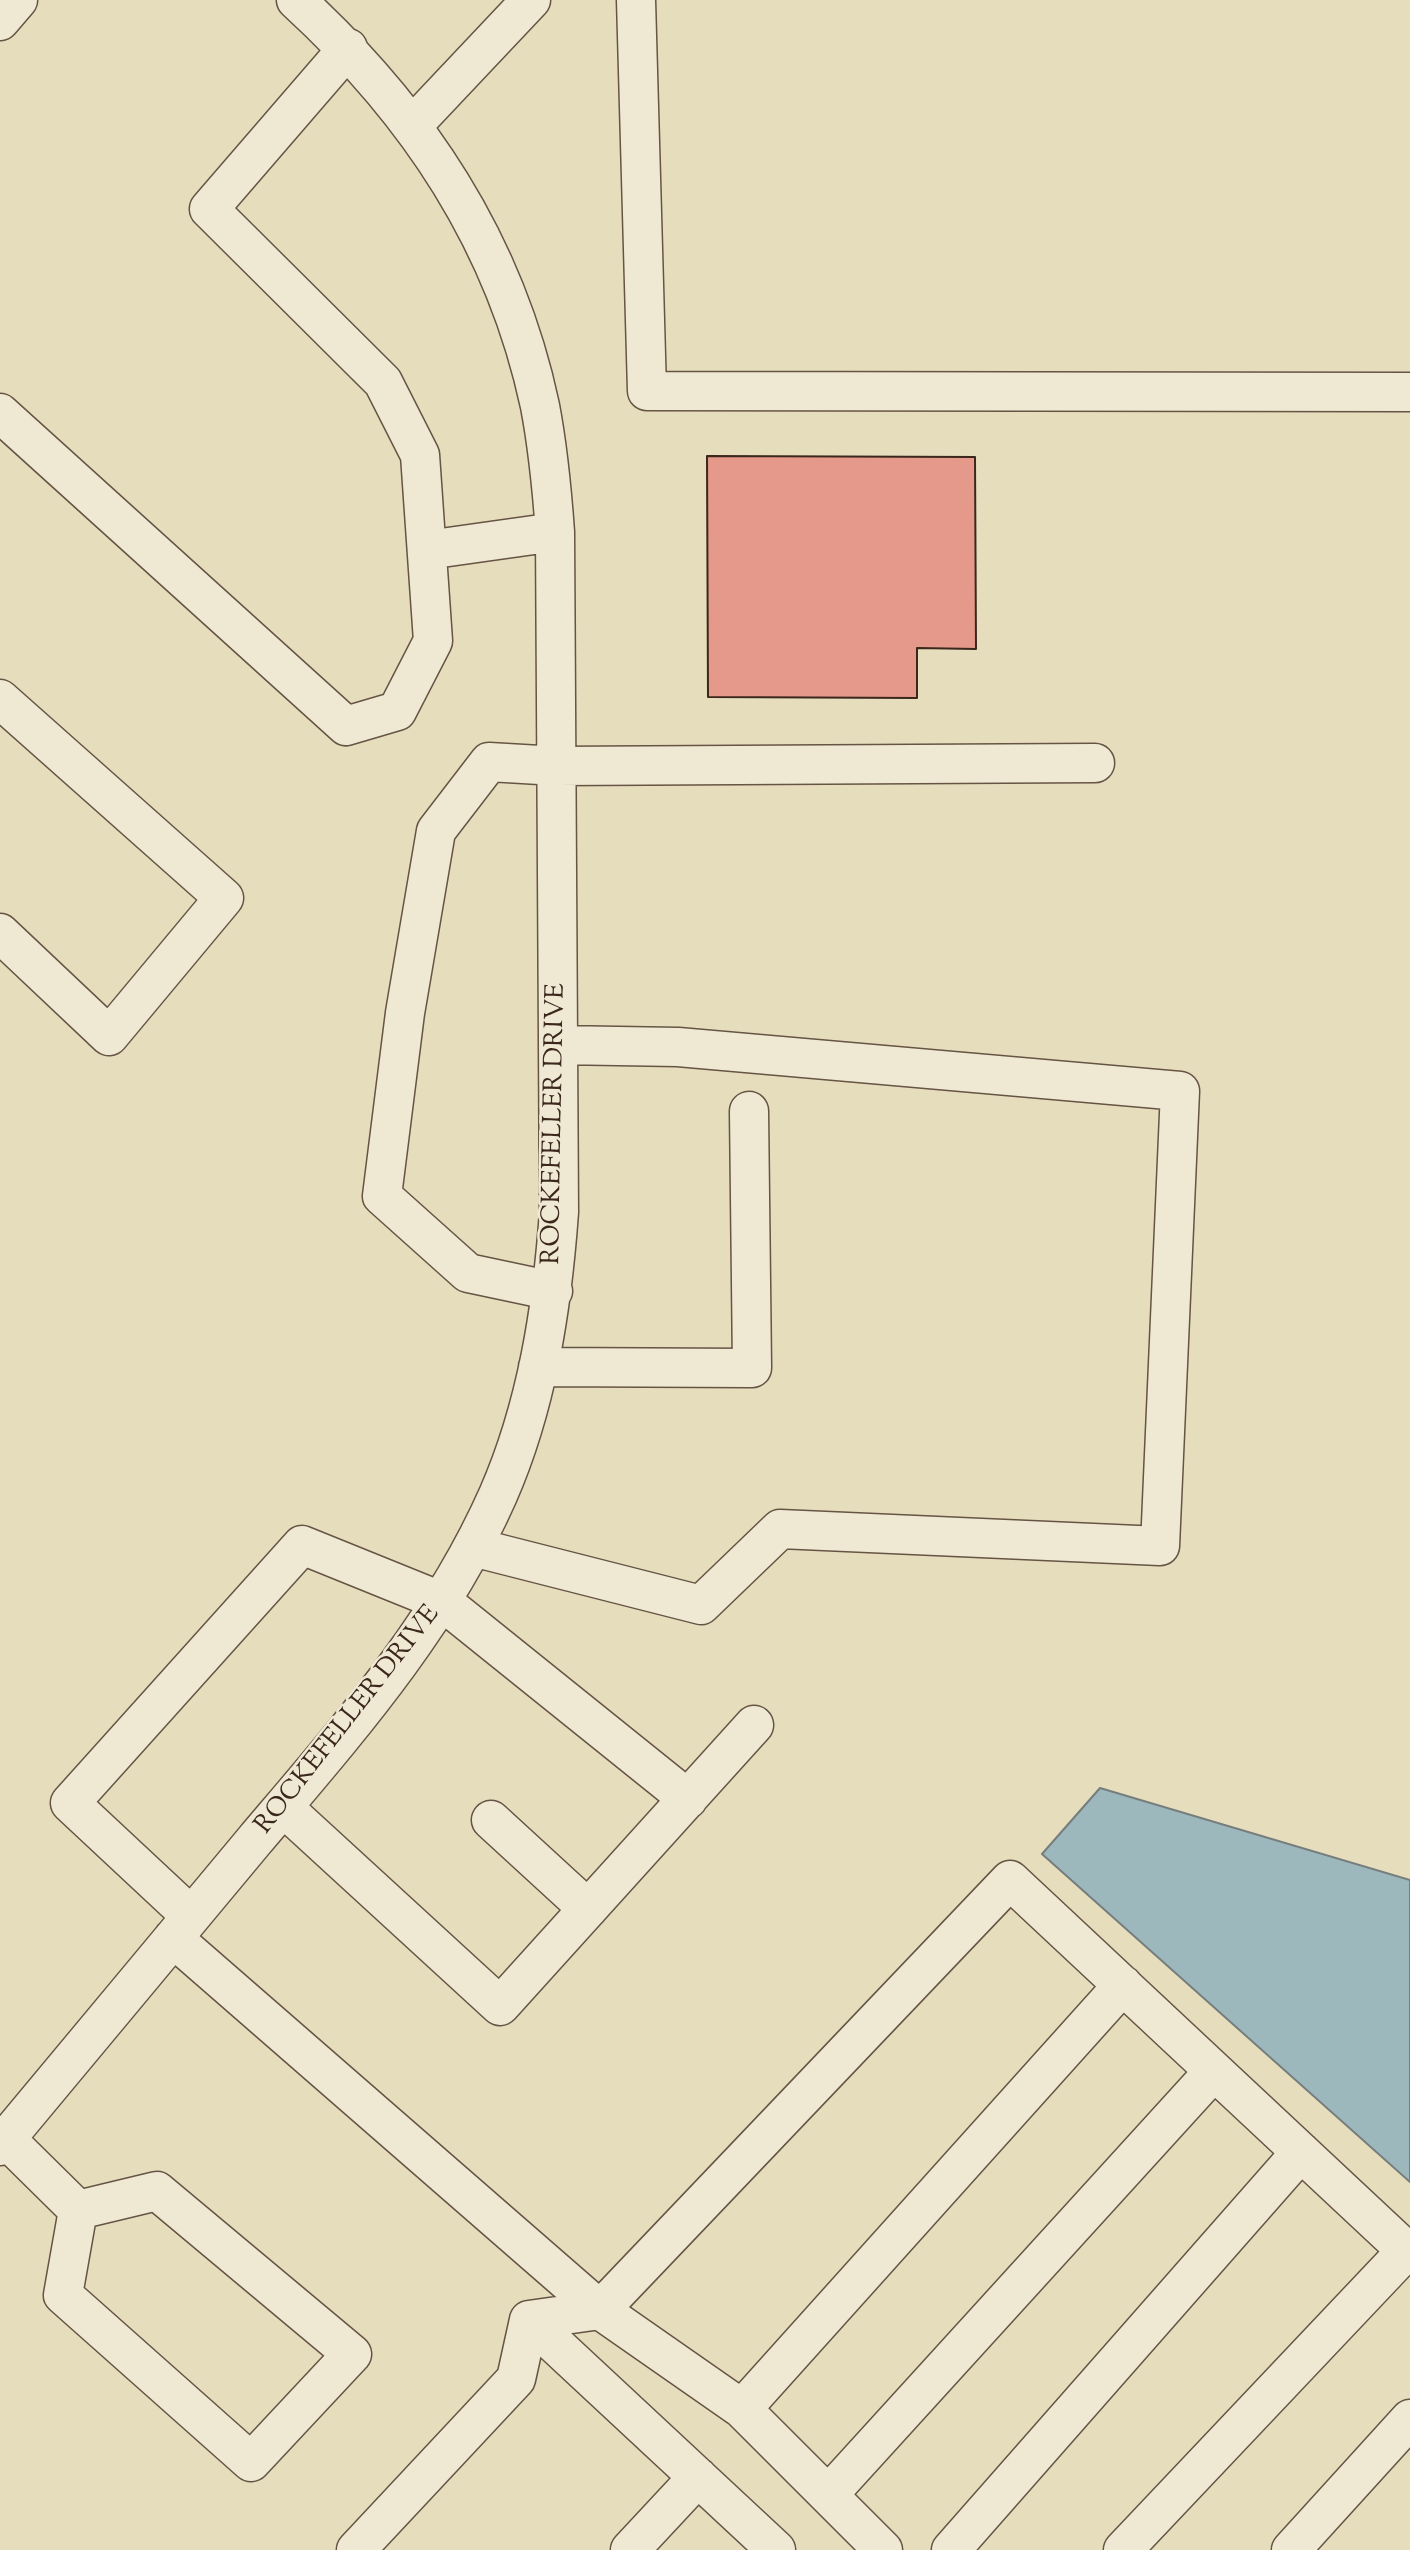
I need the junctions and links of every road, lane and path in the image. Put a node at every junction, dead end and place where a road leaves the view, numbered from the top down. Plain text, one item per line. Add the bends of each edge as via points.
1 (18, 0) edge
2 (296, 0) edge
3 (531, 0) edge
4 (636, 0) edge
5 (0, 20) edge
6 (348, 48) junction
7 (413, 125) junction
8 (1410, 393) edge
9 (0, 413) edge
10 (555, 532) junction
11 (427, 550) junction
12 (0, 699) edge
13 (1095, 763) dead end
14 (557, 766) junction
15 (0, 933) edge
16 (558, 1045) junction
17 (749, 1111) dead end
18 (553, 1291) junction
19 (538, 1367) junction
20 (473, 1547) junction
21 (443, 1602) junction
22 (754, 1725) dead end
23 (688, 1799) junction
24 (283, 1807) junction
25 (491, 1820) dead end
26 (587, 1909) junction
27 (182, 1927) junction
28 (1123, 1985) junction
29 (1214, 2071) junction
30 (3, 2143) edge
31 (1301, 2152) junction
32 (78, 2210) junction
33 (1408, 2252) edge
34 (600, 2310) junction
35 (529, 2320) junction
36 (742, 2409) junction
37 (1410, 2419) edge
38 (698, 2477) junction
39 (828, 2495) junction
40 (356, 2550) edge
41 (630, 2550) edge
42 (776, 2550) edge
43 (883, 2550) edge
44 (951, 2550) edge
45 (1123, 2550) edge
46 (1291, 2550) edge

1 - 5 street
2 - 6 street, ROCKEFELLER DRIVE
3 - 7 street
4 - 8 street via 647,391
6 - 7 street, ROCKEFELLER DRIVE
6 - 11 street via 209,209 383,382 420,455
7 - 10 street, ROCKEFELLER DRIVE via 450,180 486,248 520,331 540,405
9 - 11 street via 346,726 397,711 433,641
10 - 11 street
10 - 14 street, ROCKEFELLER DRIVE
12 - 15 street via 224,898 109,1036
13 - 14 street
14 - 16 street, ROCKEFELLER DRIVE
14 - 18 street via 489,761 436,831 405,1013 382,1196 468,1273
16 - 18 street, ROCKEFELLER DRIVE via 559,1212
16 - 20 street via 678,1047 1180,1090 1160,1546 780,1529 701,1605
17 - 19 street via 752,1368
18 - 19 street, ROCKEFELLER DRIVE
19 - 20 street, ROCKEFELLER DRIVE via 531,1402 499,1492
20 - 21 street, ROCKEFELLER DRIVE
21 - 23 street
21 - 24 street, ROCKEFELLER DRIVE via 380,1691
21 - 27 street via 302,1545 70,1803
22 - 23 street
23 - 26 street
24 - 26 street via 500,2006
24 - 27 street, ROCKEFELLER DRIVE
25 - 26 street
27 - 30 street, ROCKEFELLER DRIVE
27 - 34 street
28 - 29 street
28 - 34 street via 1010,1880
28 - 36 street
29 - 31 street
29 - 39 street
30 - 32 street
31 - 33 street
31 - 44 street
32 - 32 street via 157,2191 352,2354 251,2462 63,2295
33 - 45 street
34 - 35 street
34 - 36 street
35 - 38 street
35 - 40 street via 516,2379
36 - 39 street
37 - 46 street
38 - 41 street
38 - 42 street
39 - 43 street

